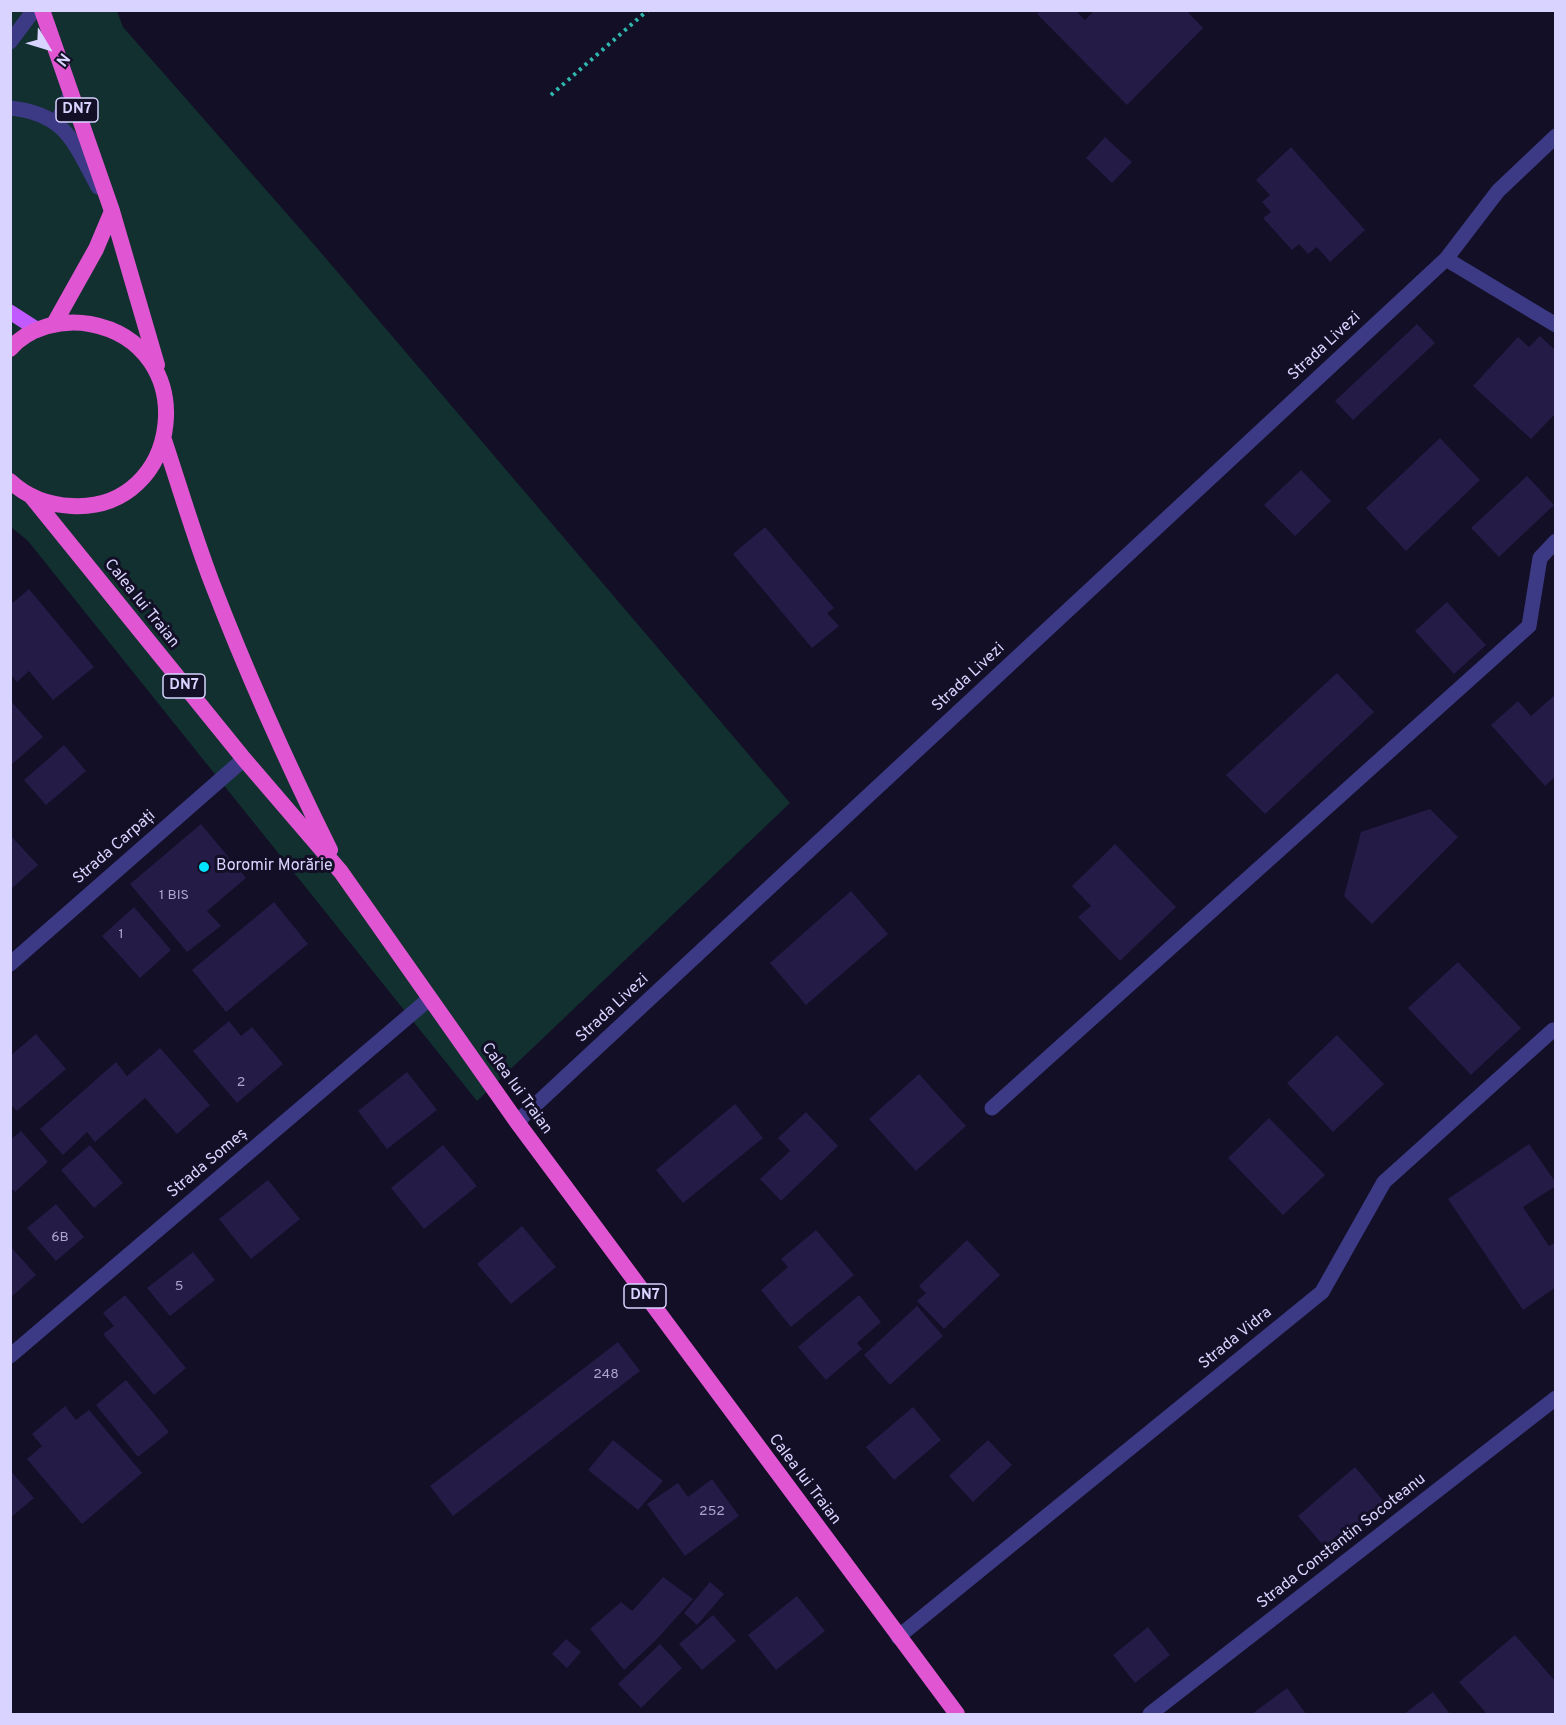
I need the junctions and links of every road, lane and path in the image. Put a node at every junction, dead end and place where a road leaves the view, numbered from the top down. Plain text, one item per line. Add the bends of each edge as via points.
1 (34, 10) edge
2 (42, 10) edge
3 (648, 10) edge
4 (10, 42) edge
5 (71, 93) junction
6 (551, 95) dead end
7 (10, 108) edge
8 (57, 122) junction
9 (1556, 136) edge
10 (112, 211) junction
11 (1446, 259) junction
12 (10, 312) edge
13 (1556, 325) edge
14 (46, 327) junction
15 (10, 349) edge
16 (161, 380) junction
17 (164, 440) junction
18 (10, 481) edge
19 (31, 496) junction
20 (1556, 541) edge
21 (244, 759) junction
22 (341, 872) junction
23 (10, 964) edge
24 (429, 999) junction
25 (1553, 1030) dead end
26 (992, 1108) dead end
27 (517, 1122) junction
28 (10, 1356) edge
29 (1556, 1398) edge
30 (898, 1637) junction
31 (957, 1714) edge
32 (1150, 1714) edge

1 - 4 street
2 - 5 highway, DN7
3 - 6 path
5 - 8 street
5 - 10 highway, DN7
7 - 8 street
8 - 10 street via 70,136
9 - 11 street, Strada Livezi via 1498,191
10 - 14 highway via 96,249
10 - 16 highway, DN7
11 - 13 street
11 - 27 street, Strada Livezi
12 - 14 main road
14 - 15 highway
14 - 16 highway, DN7 via 80,322 106,327 129,339 148,357
16 - 17 highway, DN7 via 167,410
17 - 19 highway, DN7 via 153,465 134,486 111,500 84,507 57,506
17 - 22 highway, DN7 via 196,541 237,647
18 - 19 highway, DN7
19 - 21 highway, Calea lui Traian / DN7
20 - 26 street via 1540,558 1529,626
21 - 22 highway, Calea lui Traian / DN7
21 - 23 street, Strada Carpați
22 - 24 highway, Calea lui Traian / DN7
24 - 27 highway, Calea lui Traian / DN7
24 - 28 street, Strada Someș
25 - 30 street, Strada Vidra via 1384,1182 1322,1292
27 - 30 highway, Calea lui Traian / DN7
29 - 32 street, Strada Constantin Socoteanu
30 - 31 highway, Calea lui Traian / DN7

